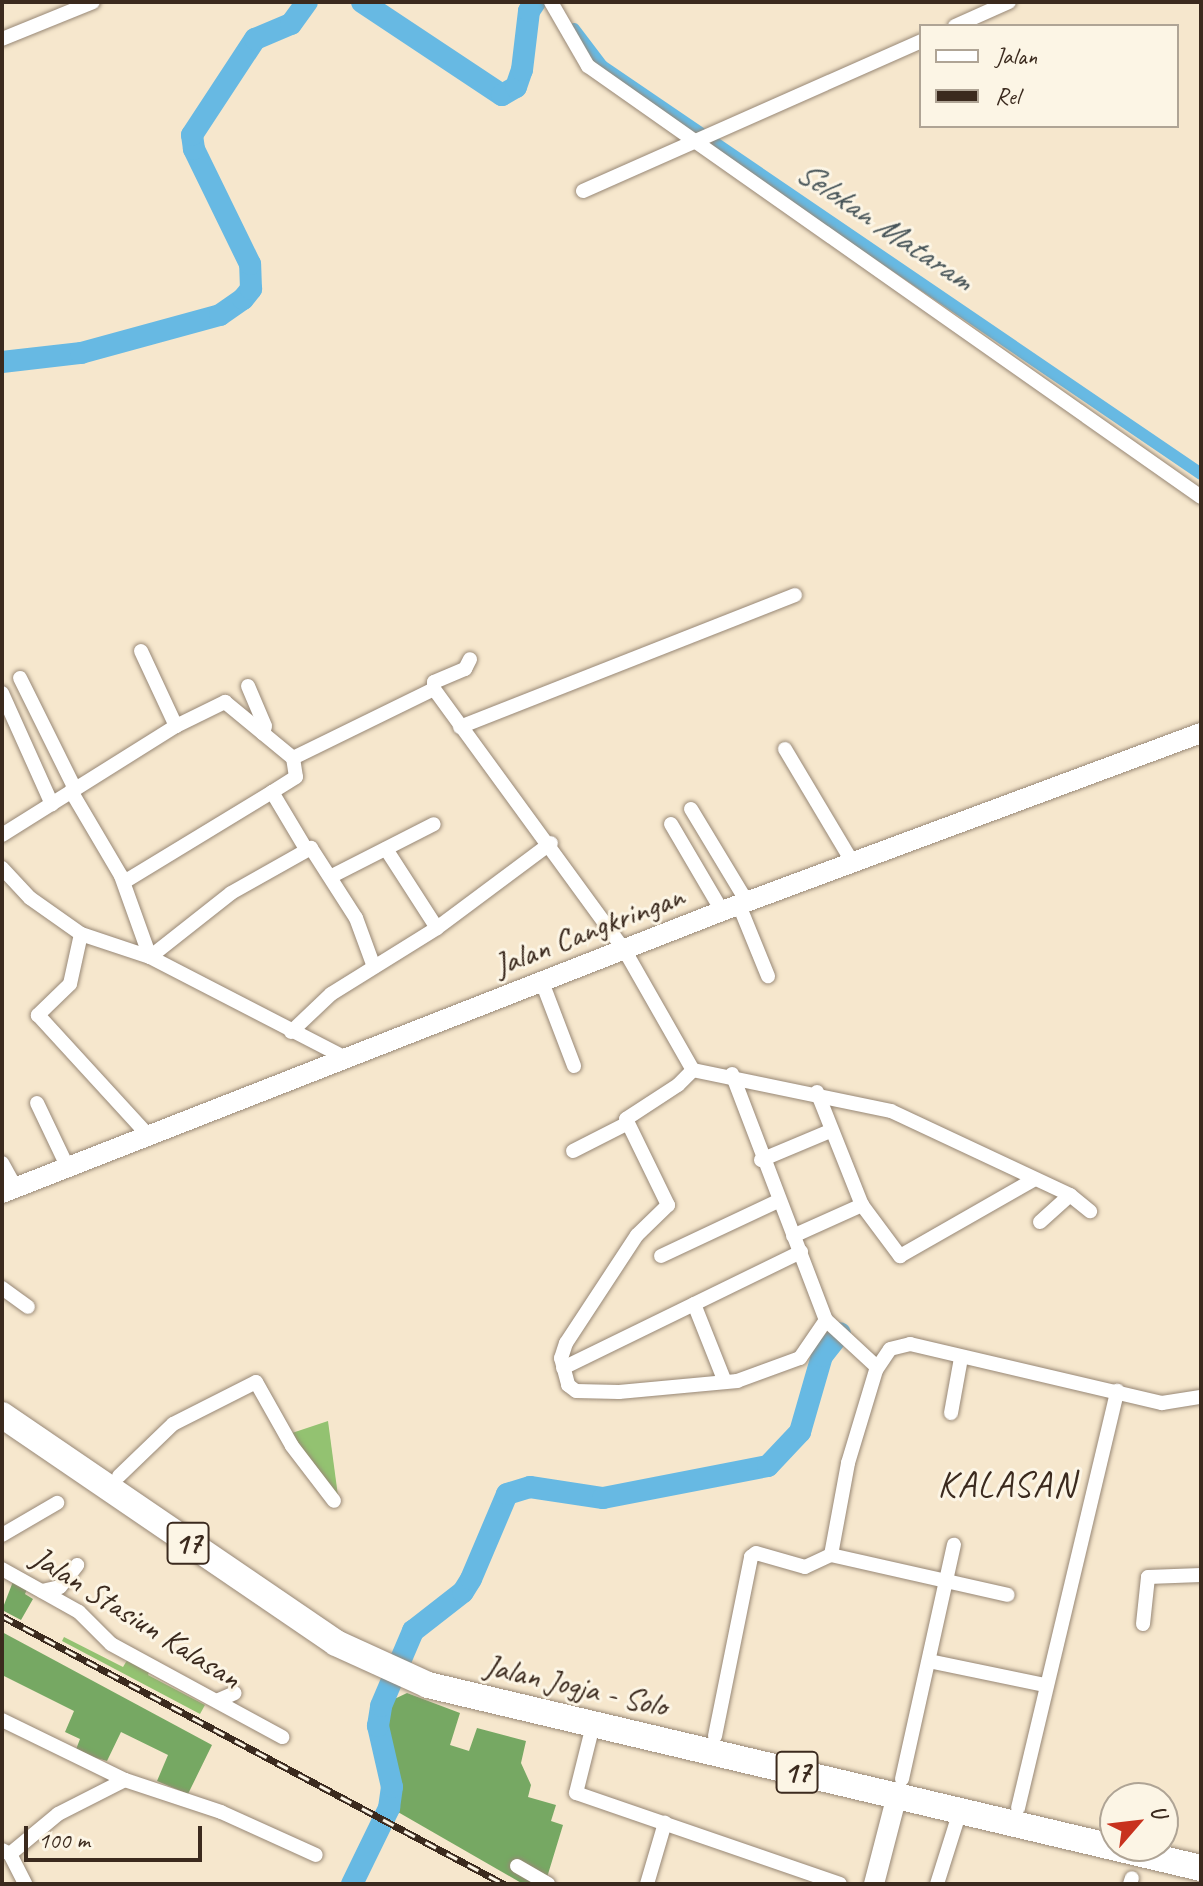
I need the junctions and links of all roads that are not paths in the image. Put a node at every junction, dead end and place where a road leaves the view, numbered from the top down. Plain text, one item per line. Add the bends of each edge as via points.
1 (93, 2) edge
2 (551, 2) edge
3 (1009, 2) edge
4 (960, 24) edge
5 (2, 39) edge
6 (919, 42) edge
7 (696, 140) junction
8 (583, 191) dead end
9 (1201, 497) edge
10 (795, 595) dead end
11 (141, 651) dead end
12 (470, 659) dead end
13 (20, 678) dead end
14 (248, 686) dead end
15 (434, 689) junction
16 (2, 693) edge
17 (176, 726) junction
18 (460, 727) junction
19 (1201, 733) edge
20 (263, 734) junction
21 (785, 749) dead end
22 (293, 758) junction
23 (73, 790) junction
24 (272, 792) junction
25 (52, 804) junction
26 (691, 809) dead end
27 (434, 824) dead end
28 (671, 824) dead end
29 (2, 835) edge
30 (551, 843) junction
31 (306, 849) junction
32 (386, 849) junction
33 (853, 863) junction
34 (2, 868) edge
35 (332, 876) junction
36 (124, 882) junction
37 (736, 906) junction
38 (437, 928) junction
39 (81, 934) junction
40 (625, 951) junction
41 (150, 957) junction
42 (374, 967) junction
43 (768, 976) dead end
44 (542, 982) junction
45 (291, 1032) junction
46 (344, 1057) junction
47 (574, 1066) dead end
48 (693, 1070) junction
49 (732, 1074) junction
50 (817, 1092) junction
51 (37, 1103) dead end
52 (626, 1124) junction
53 (830, 1131) junction
54 (146, 1133) junction
55 (573, 1151) dead end
56 (761, 1160) junction
57 (2, 1163) edge
58 (68, 1168) junction
59 (1035, 1179) junction
60 (9, 1191) edge
61 (1070, 1195) junction
62 (778, 1201) junction
63 (862, 1205) junction
64 (1090, 1211) dead end
65 (1040, 1222) dead end
66 (793, 1236) junction
67 (801, 1252) junction
68 (661, 1256) dead end
69 (2, 1288) edge
70 (694, 1304) junction
71 (28, 1307) dead end
72 (826, 1320) junction
73 (961, 1358) junction
74 (877, 1367) junction
75 (563, 1368) junction
76 (725, 1382) junction
77 (1117, 1391) junction
78 (1201, 1397) edge
79 (4, 1406) edge
80 (951, 1413) dead end
81 (119, 1476) junction
82 (334, 1501) dead end
83 (57, 1503) dead end
84 (2, 1535) edge
85 (954, 1545) dead end
86 (831, 1555) junction
87 (77, 1565) dead end
88 (2, 1569) edge
89 (1201, 1575) edge
90 (945, 1585) junction
91 (41, 1591) junction
92 (1008, 1595) dead end
93 (1143, 1624) dead end
94 (380, 1657) junction
95 (929, 1661) junction
96 (430, 1676) junction
97 (1045, 1685) junction
98 (235, 1693) dead end
99 (219, 1700) junction
100 (2, 1720) edge
101 (593, 1725) junction
102 (715, 1736) junction
103 (282, 1737) dead end
104 (125, 1780) junction
105 (900, 1787) junction
106 (960, 1811) junction
107 (1008, 1812) junction
108 (665, 1823) junction
109 (1099, 1829) edge
110 (1179, 1846) edge
111 (1201, 1851) edge
112 (6, 1852) edge
113 (316, 1855) dead end
114 (517, 1866) dead end
115 (1201, 1868) edge
116 (25, 1884) edge
117 (548, 1884) edge
118 (647, 1884) edge
119 (840, 1884) edge
120 (874, 1884) edge
121 (937, 1884) edge

1 - 5 street
2 - 7 street via 588,66
3 - 4 street
6 - 7 street
7 - 8 street
7 - 9 street
10 - 18 street
11 - 17 street
12 - 15 street via 465,669 434,682
13 - 23 street
14 - 20 street via 265,726
15 - 18 street
15 - 22 street
16 - 25 street
17 - 20 street via 227,703
17 - 23 street
18 - 30 street
19 - 33 main road, Jalan Cangkringan
20 - 22 street
21 - 33 street
22 - 24 street via 296,777
23 - 25 street
23 - 36 street
24 - 31 street
24 - 36 street
25 - 29 street
26 - 37 street
27 - 32 street
28 - 37 street
30 - 38 street
30 - 40 street
31 - 35 street via 319,853
31 - 41 street via 231,893
32 - 35 street
32 - 38 street
33 - 37 main road, Jalan Cangkringan
34 - 39 street via 30,898
35 - 42 street via 356,918
36 - 41 street
37 - 40 main road, Jalan Cangkringan
37 - 43 street
38 - 42 street
39 - 41 street
39 - 54 street via 70,984 38,1015
40 - 44 main road, Jalan Cangkringan
40 - 48 street
41 - 45 street
42 - 45 street via 331,994
44 - 46 main road, Jalan Cangkringan
44 - 47 street
45 - 46 street
46 - 54 main road, Jalan Cangkringan
48 - 49 street
48 - 52 street via 628,1116
49 - 50 street
49 - 56 street
50 - 53 street
50 - 59 street via 891,1111
51 - 58 street
52 - 55 street
52 - 75 street via 668,1205 632,1242 566,1343
53 - 56 street
53 - 63 street
54 - 58 main road, Jalan Cangkringan
56 - 62 street
57 - 60 street
58 - 60 main road, Jalan Cangkringan
59 - 61 street
59 - 63 street via 900,1256
61 - 64 street
61 - 65 street
62 - 66 street
62 - 68 street
63 - 66 street
66 - 67 street
67 - 70 street
67 - 72 street
69 - 71 street
70 - 75 street
70 - 76 street
72 - 74 street
72 - 76 street via 800,1358
73 - 74 street via 902,1344 890,1349
73 - 77 street
73 - 80 street
74 - 86 street via 848,1463
75 - 76 street via 576,1391
77 - 78 street via 1162,1403
77 - 97 street
79 - 81 highway, Jalan Jogja - Solo / 17
79 - 94 highway, Jalan Jogja - Solo / 17 via 304,1622
81 - 82 street via 173,1424 256,1382 292,1446
81 - 94 highway, Jalan Jogja - Solo / 17
83 - 84 street
85 - 90 street
86 - 90 street
86 - 102 street via 805,1567 756,1553 751,1557
87 - 91 street via 60,1587
88 - 91 street, Jalan Stasiun Kalasan
89 - 93 street via 1148,1577
90 - 92 street
90 - 95 street
91 - 99 street, Jalan Stasiun Kalasan via 79,1612 111,1644
94 - 96 highway, Jalan Jogja - Solo / 17
95 - 97 street
95 - 105 street
96 - 101 highway, Jalan Jogja - Solo / 17
96 - 102 highway, Jalan Jogja - Solo / 17
97 - 107 street
98 - 99 street
99 - 103 street, Jalan Stasiun Kalasan
100 - 104 street
101 - 105 highway, Jalan Jogja - Solo / 17
101 - 108 street via 576,1793
102 - 105 highway, Jalan Jogja - Solo / 17
104 - 112 street via 58,1814
104 - 113 street via 221,1812
105 - 106 highway, Jalan Jogja - Solo / 17
105 - 107 highway, Jalan Jogja - Solo / 17
105 - 120 main road
106 - 107 highway, Jalan Jogja - Solo / 17
106 - 121 street
107 - 109 highway, Jalan Jogja - Solo / 17
107 - 115 highway, Jalan Jogja - Solo / 17
108 - 118 street
108 - 119 street
110 - 111 highway
112 - 116 street
114 - 117 street

